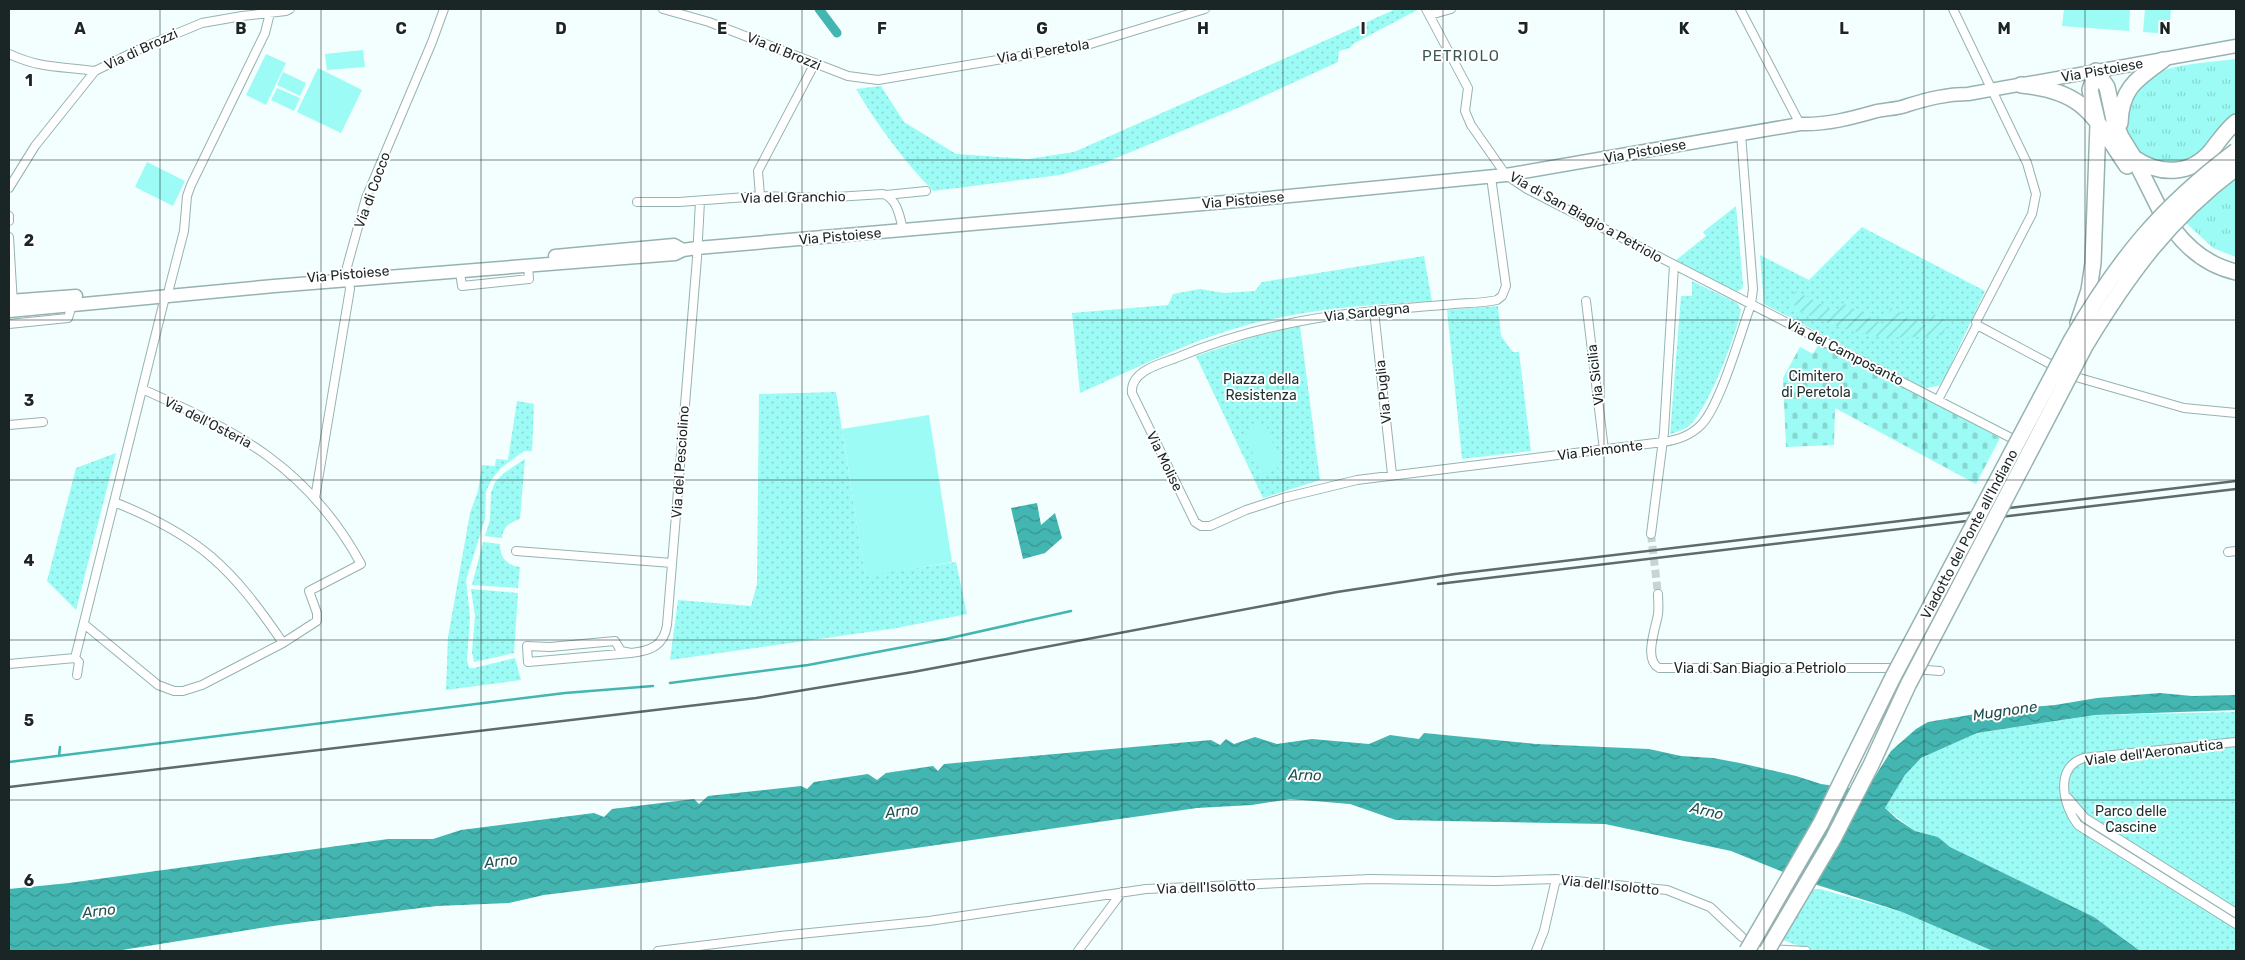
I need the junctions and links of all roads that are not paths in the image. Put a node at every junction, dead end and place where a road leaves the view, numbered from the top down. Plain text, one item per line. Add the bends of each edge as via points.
1 (235, 9) edge
2 (290, 9) edge
3 (444, 9) edge
4 (663, 9) edge
5 (1206, 9) edge
6 (1451, 9) edge
7 (1740, 9) edge
8 (1952, 9) edge
9 (267, 11) edge
10 (1428, 12) edge
11 (242, 16) junction
12 (2236, 46) edge
13 (9, 54) edge
14 (2163, 60) junction
15 (815, 63) junction
16 (95, 71) junction
17 (2096, 71) junction
18 (878, 80) joint
19 (2021, 85) junction
20 (1992, 90) junction
21 (2236, 122) edge
22 (1800, 124) junction
23 (2098, 124) junction
24 (1741, 134) junction
25 (2121, 137) junction
26 (2236, 152) edge
27 (2134, 158) junction
28 (2236, 168) edge
29 (1506, 175) junction
30 (1491, 177) junction
31 (9, 188) edge
32 (2148, 190) junction
33 (926, 191) dead end
34 (886, 195) junction
35 (760, 196) junction
36 (700, 201) junction
37 (637, 202) dead end
38 (2160, 210) dead end
39 (9, 216) edge
40 (9, 220) edge
41 (903, 230) junction
42 (2174, 230) dead end
43 (9, 237) edge
44 (697, 248) junction
45 (683, 250) junction
46 (1674, 265) junction
47 (2236, 272) edge
48 (348, 278) junction
49 (167, 293) junction
50 (1586, 301) dead end
51 (1751, 304) junction
52 (72, 305) junction
53 (11, 306) edge
54 (1374, 311) junction
55 (9, 324) edge
56 (1977, 325) junction
57 (2072, 339) junction
58 (2052, 365) dead end
59 (2076, 377) dead end
60 (142, 389) junction
61 (1132, 393) joint
62 (1938, 400) junction
63 (2236, 413) edge
64 (43, 422) dead end
65 (9, 425) edge
66 (1663, 442) junction
67 (2025, 445) dead end
68 (1604, 450) junction
69 (1392, 474) junction
70 (315, 498) junction
71 (114, 502) junction
72 (1201, 526) joint
73 (1651, 534) tunnel mouth
74 (516, 551) dead end
75 (672, 563) junction
76 (1658, 594) tunnel mouth
77 (84, 624) junction
78 (282, 644) junction
79 (631, 654) junction
80 (75, 658) junction
81 (9, 664) edge
82 (1940, 671) dead end
83 (77, 675) dead end
84 (2236, 742) edge
85 (2070, 806) junction
86 (1556, 879) junction
87 (1124, 892) junction
88 (2236, 913) edge
89 (2236, 924) edge
90 (1744, 944) edge
91 (1769, 950) edge
92 (658, 951) edge
93 (1078, 951) edge
94 (1536, 951) edge
95 (1806, 951) edge

1 - 11 street
2 - 9 street, Via di Brozzi
3 - 48 street, Via di Cocco via 366,198 347,267
4 - 15 street, Via di Brozzi via 709,22
5 - 18 street, Via di Peretola via 1087,45
6 - 10 street
7 - 22 street
8 - 20 street
9 - 11 street, Via di Brozzi
9 - 49 street via 265,33 186,196 184,231
10 - 29 street, Via di San Biagio a Petriolo via 1468,88 1465,112 1471,125
11 - 16 street, Via di Brozzi via 194,26
12 - 14 main road, Via Pistoiese
13 - 16 street via 45,67
14 - 17 main road, Via Pistoiese
14 - 25 highway via 2126,92 2120,110
15 - 18 street, Via di Brozzi via 854,78
15 - 35 street via 758,171
16 - 31 street, Via di Brozzi via 35,146
17 - 19 main road, Via Pistoiese
17 - 23 highway via 2090,90
17 - 25 highway via 2107,88
19 - 20 main road, Via Pistoiese
19 - 23 highway via 2068,95 2078,101
20 - 22 main road, Via Pistoiese via 1922,106
20 - 56 street via 2027,163 2036,194 2032,214
21 - 27 highway via 2204,158 2185,168 2158,170
22 - 24 main road, Via Pistoiese
23 - 32 highway
23 - 57 highway, bridge via 2093,270
24 - 29 main road, Via Pistoiese
24 - 51 street, Via Piemonte via 1753,289
25 - 27 highway
26 - 57 highway, Viadotto del Ponte all'Indiano, bridge via 2192,186 2142,235 2097,296
27 - 32 highway
28 - 91 highway, Viadotto del Ponte all'Indiano, bridge via 2188,209 2154,245 2100,322 1908,685 1837,830
29 - 30 main road, Via Pistoiese
29 - 46 street, Via di San Biagio a Petriolo
30 - 41 main road, Via Pistoiese
30 - 54 street, Via Sardegna via 1506,286 1502,296 1493,301
32 - 38 highway
33 - 34 street, Via del Granchio
34 - 35 street, Via del Granchio
34 - 41 street via 894,203
35 - 36 street, Via del Granchio
36 - 37 street, Via del Granchio
36 - 44 street
39 - 40 street
41 - 44 main road, Via Pistoiese
42 - 47 highway via 2196,254 2223,269
43 - 53 street
44 - 45 main road, Via Pistoiese
44 - 75 street, Via del Pesciolino
45 - 48 main road, Via Pistoiese via 675,254 460,272
45 - 48 main road, Via Pistoiese via 674,245
46 - 51 street, Via di San Biagio a Petriolo
46 - 66 street, Via di San Biagio a Petriolo
48 - 49 main road, Via Pistoiese
48 - 70 street, Via di Cocco via 350,289
49 - 52 main road, Via Pistoiese
49 - 53 main road, Via Pistoiese
49 - 60 street
50 - 68 street, Via Sicilia
51 - 62 street, Via del Camposanto
51 - 66 street, Via Piemonte via 1708,415 1685,437
52 - 53 main road, Via Pistoiese
52 - 55 street via 68,318
54 - 61 street, Via Sardegna via 1300,320 1230,337 1144,372 1133,382
54 - 69 street, Via Puglia
56 - 58 street
56 - 62 street
57 - 90 highway, Viadotto del Ponte all'Indiano, bridge via 1892,678 1821,823
59 - 63 street via 2184,408
60 - 70 street, Via dell'Osteria via 214,422 252,444 290,473
60 - 71 street
61 - 72 street, Via Molise via 1195,522
62 - 67 street, Via del Camposanto
64 - 65 street
66 - 68 street, Via Piemonte
66 - 73 street, Via di San Biagio a Petriolo
68 - 69 street, Via Piemonte
69 - 72 street, Via Piemonte via 1310,490 1246,510 1210,526
70 - 78 street, Via dell'Osteria via 338,526 361,564 309,591 317,621
71 - 77 street
71 - 78 street via 172,528 210,554 250,596
74 - 75 street
75 - 79 street, Via del Pesciolino via 664,637 651,650
76 - 82 street, Via di San Biagio a Petriolo via 1651,654 1659,668 1899,668
77 - 78 street, Via dell'Osteria via 158,685 174,691 202,685
77 - 80 street
79 - 79 street, Via del Pesciolino via 621,651 615,641 527,646 528,662
80 - 81 street
80 - 83 street via 79,662
84 - 85 street, Viale dell'Aeronautica via 2088,756 2072,764 2066,773 2064,792
85 - 88 street
85 - 89 street via 2078,825
86 - 87 street, Via dell'Isolotto via 1370,879
86 - 90 street, Via dell'Isolotto via 1666,890 1710,907
86 - 94 street
87 - 92 street, Via dell'Isolotto via 929,921
87 - 93 street
91 - 95 street

